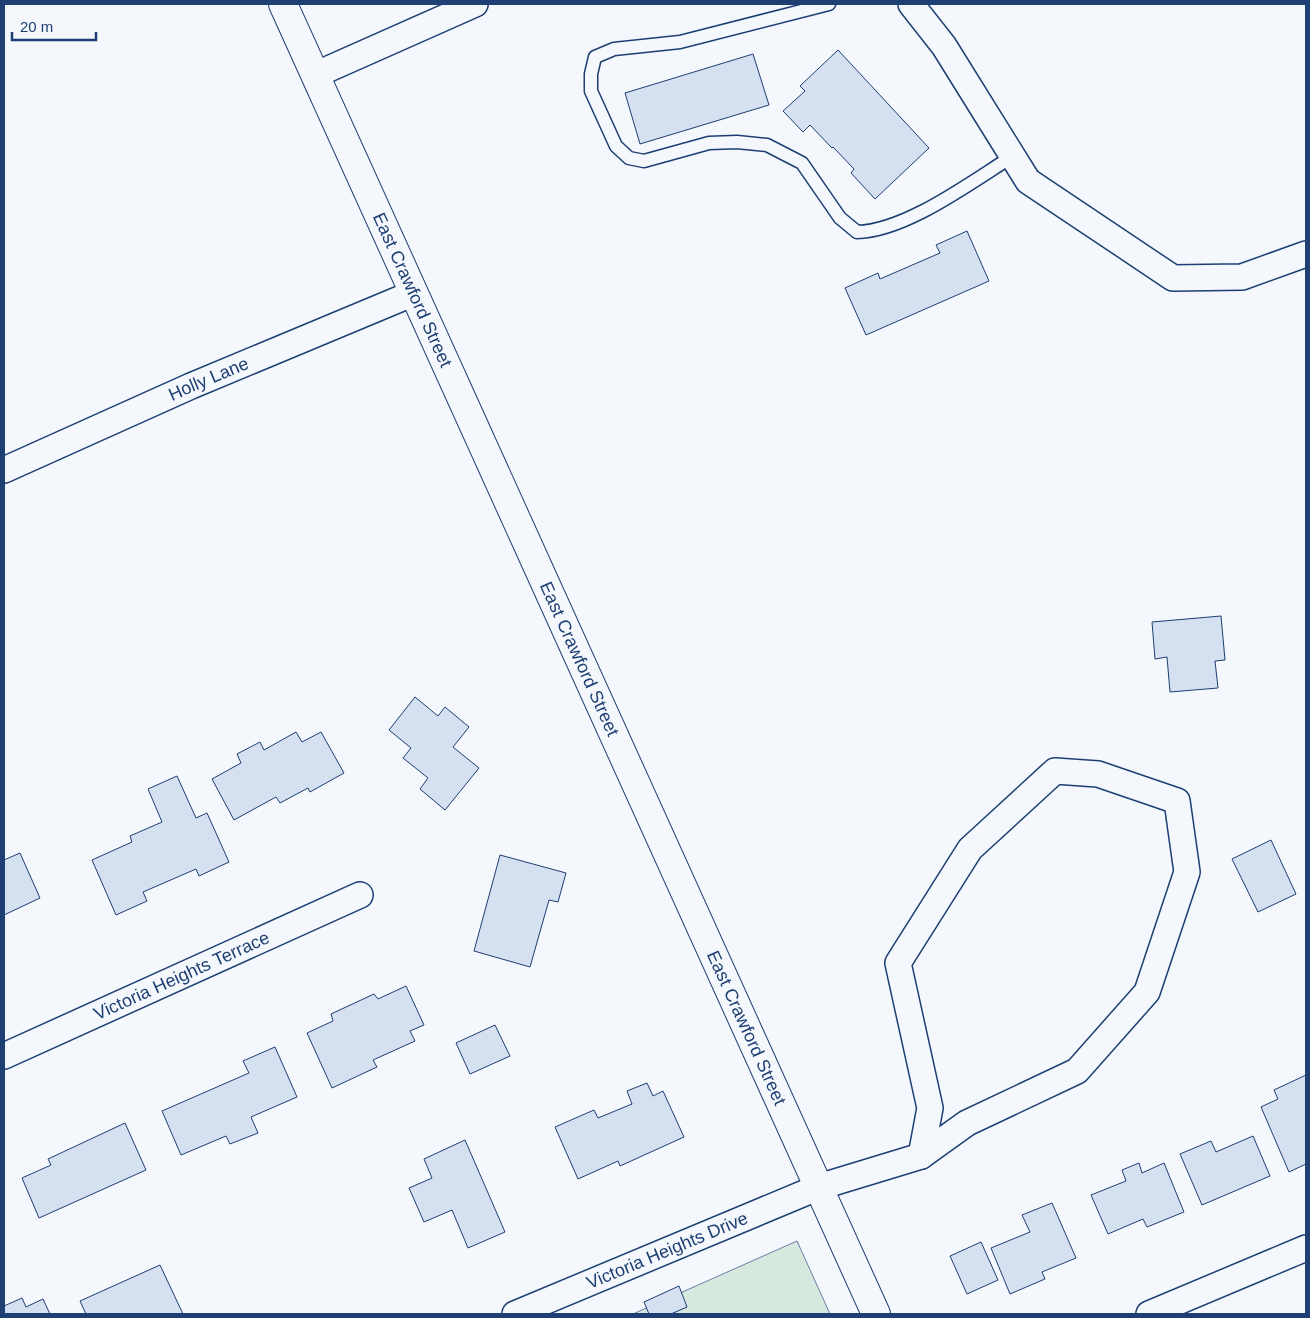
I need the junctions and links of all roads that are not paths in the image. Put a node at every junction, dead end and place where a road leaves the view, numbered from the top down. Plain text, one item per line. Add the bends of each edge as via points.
1 (283, 4) edge
2 (475, 4) edge
3 (830, 4) edge
4 (911, 4) edge
5 (315, 75) junction
6 (1013, 156) junction
7 (1306, 254) edge
8 (414, 293) junction
9 (4, 470) edge
10 (360, 895) dead end
11 (4, 1056) edge
12 (922, 1156) junction
13 (819, 1187) junction
14 (1306, 1248) edge
15 (515, 1314) edge
16 (876, 1314) edge
17 (1149, 1314) edge

1 - 5 street, East Crawford Street
2 - 5 street
3 - 6 lane via 680,42 614,49 595,58 591,91 616,146 629,158 644,161 708,143 767,145 802,163 840,218 857,232 886,228 918,214
4 - 6 street via 944,46
5 - 8 street, East Crawford Street
6 - 7 street via 1028,180 1173,278 1242,277
8 - 9 street, Holly Lane via 191,386
8 - 13 street, East Crawford Street
10 - 11 street, Victoria Heights Terrace
12 - 12 street, Victoria Heights Drive via 967,1123 1077,1071 1147,992 1187,872 1177,802 1098,774 1055,771 970,849 898,963 930,1108
12 - 13 street, Victoria Heights Drive
13 - 15 street, Victoria Heights Drive
13 - 16 street, East Crawford Street
14 - 17 street

